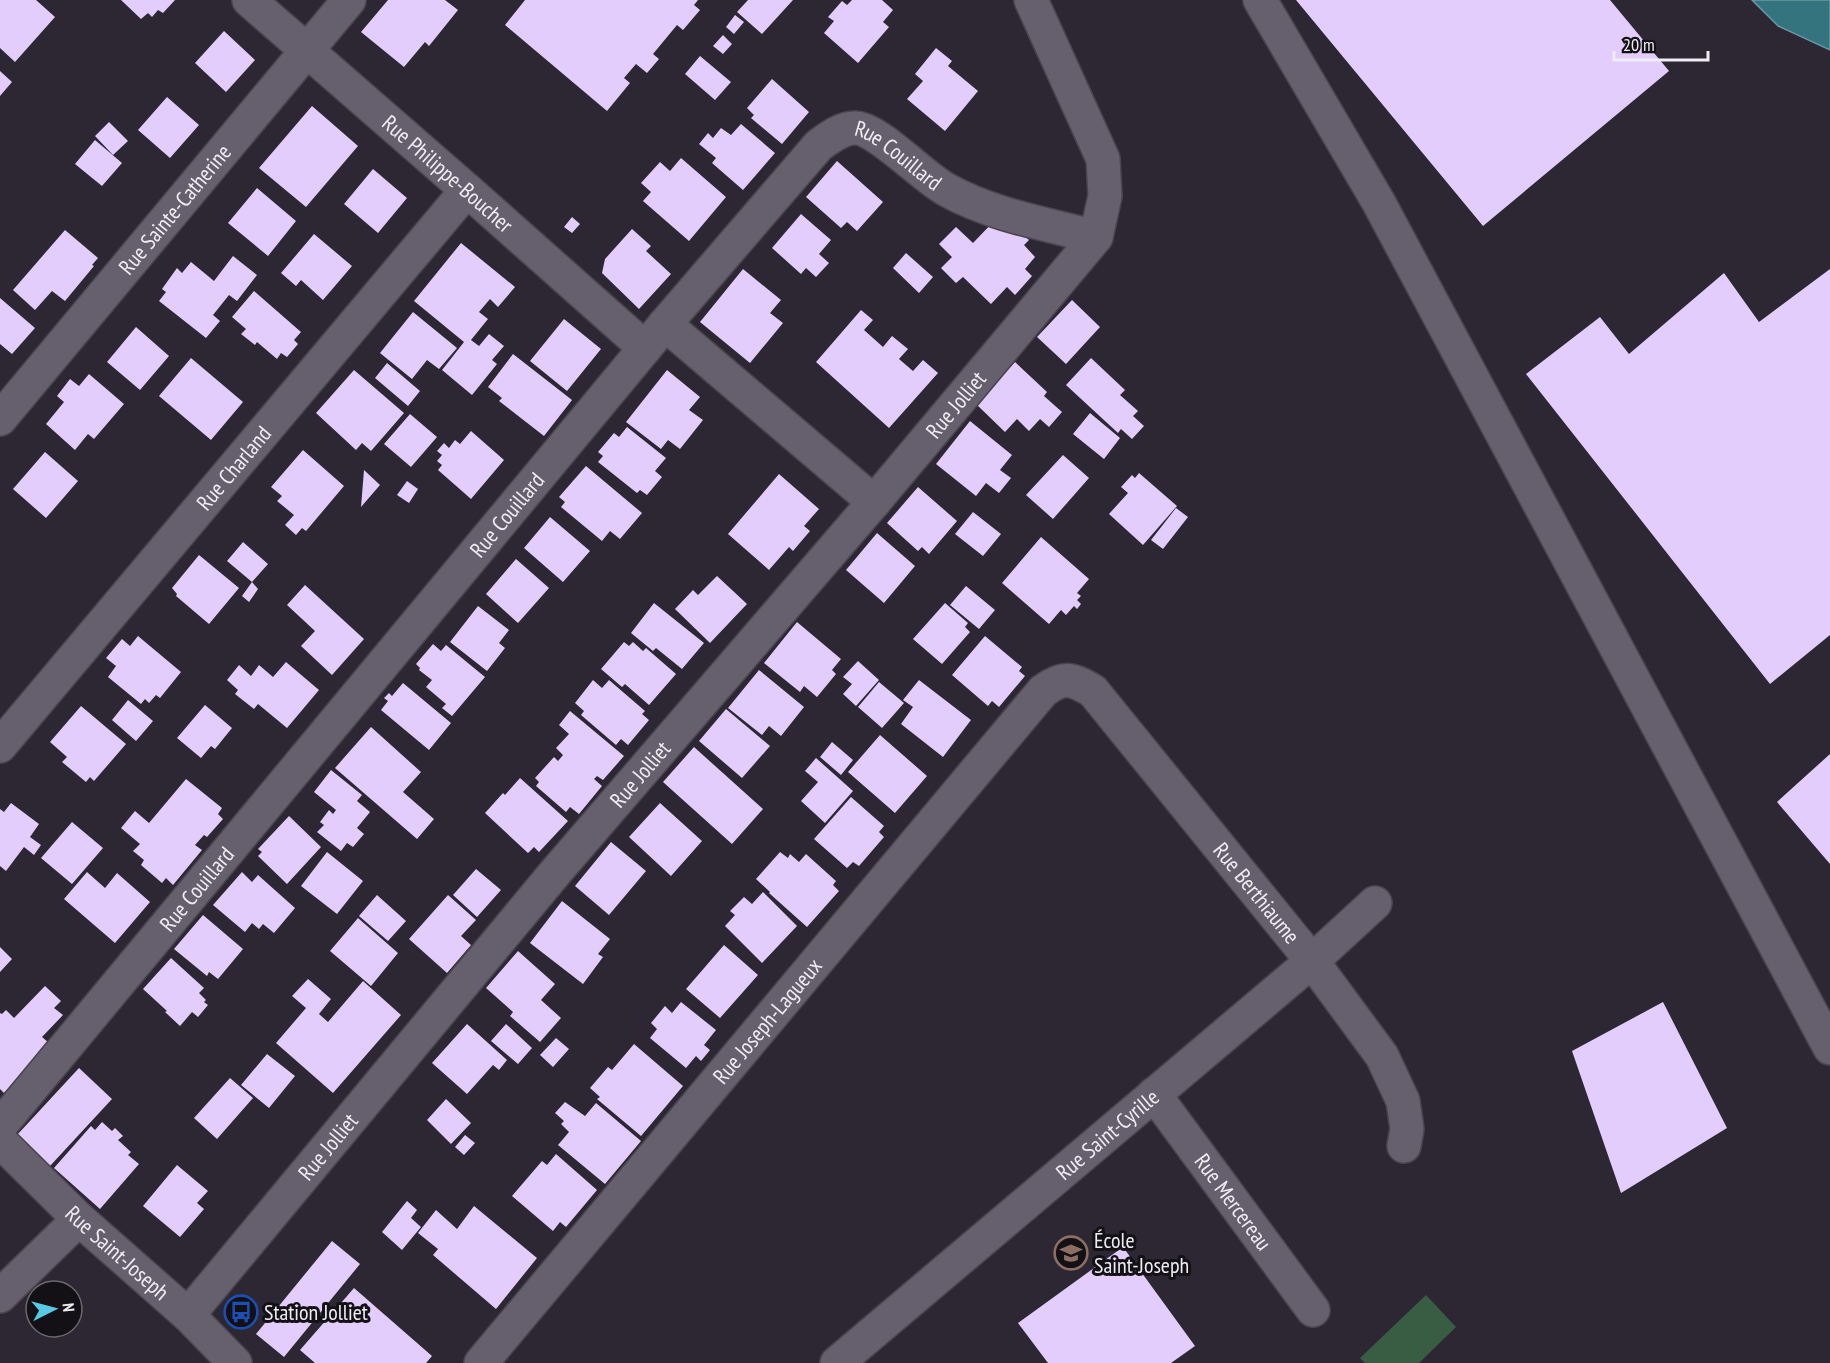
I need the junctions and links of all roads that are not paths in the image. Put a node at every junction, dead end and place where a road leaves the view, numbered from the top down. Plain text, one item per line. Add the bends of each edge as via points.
1 (249, 0) edge
2 (349, 0) edge
3 (1030, 0) edge
4 (1260, 0) edge
5 (307, 51) junction
6 (467, 190) junction
7 (1096, 237) junction
8 (655, 336) junction
9 (0, 419) edge
10 (874, 502) junction
11 (1055, 682) joint
12 (0, 746) edge
13 (1375, 903) dead end
14 (1312, 961) junction
15 (1830, 1048) edge
16 (1154, 1094) junction
17 (0, 1126) edge
18 (0, 1141) edge
19 (1404, 1146) dead end
20 (79, 1219) junction
21 (0, 1296) edge
22 (1313, 1310) dead end
23 (188, 1315) junction
24 (236, 1363) edge
25 (481, 1363) edge
26 (837, 1363) edge

1 - 5 street, Rue Philippe-Boucher
2 - 5 street, Rue Sainte-Catherine
3 - 7 street via 1103,159 1105,196
4 - 15 street via 1379,203
5 - 6 street, Rue Philippe-Boucher
5 - 9 street, Rue Sainte-Catherine
6 - 8 street, Rue Philippe-Boucher
6 - 12 street, Rue Charland
7 - 8 street, Rue Couillard via 988,208 956,194 875,135 856,128 839,132 819,145
7 - 10 street, Rue Jolliet
8 - 10 street, Rue Philippe-Boucher
8 - 17 street, Rue Couillard
10 - 23 street, Rue Jolliet via 554,874
11 - 14 street, Rue Berthiaume via 1068,680 1093,691
11 - 25 street, Rue Joseph-Lagueux via 1042,691
13 - 14 street, Rue Saint-Cyrille
14 - 16 street, Rue Saint-Cyrille
14 - 19 street, Rue Berthiaume via 1382,1056 1403,1101 1407,1129
16 - 22 street, Rue Mercereau
16 - 26 street, Rue Saint-Cyrille
18 - 20 street, Rue Saint-Joseph
20 - 21 street
20 - 23 street, Rue Saint-Joseph
23 - 24 street, Rue Saint-Joseph

